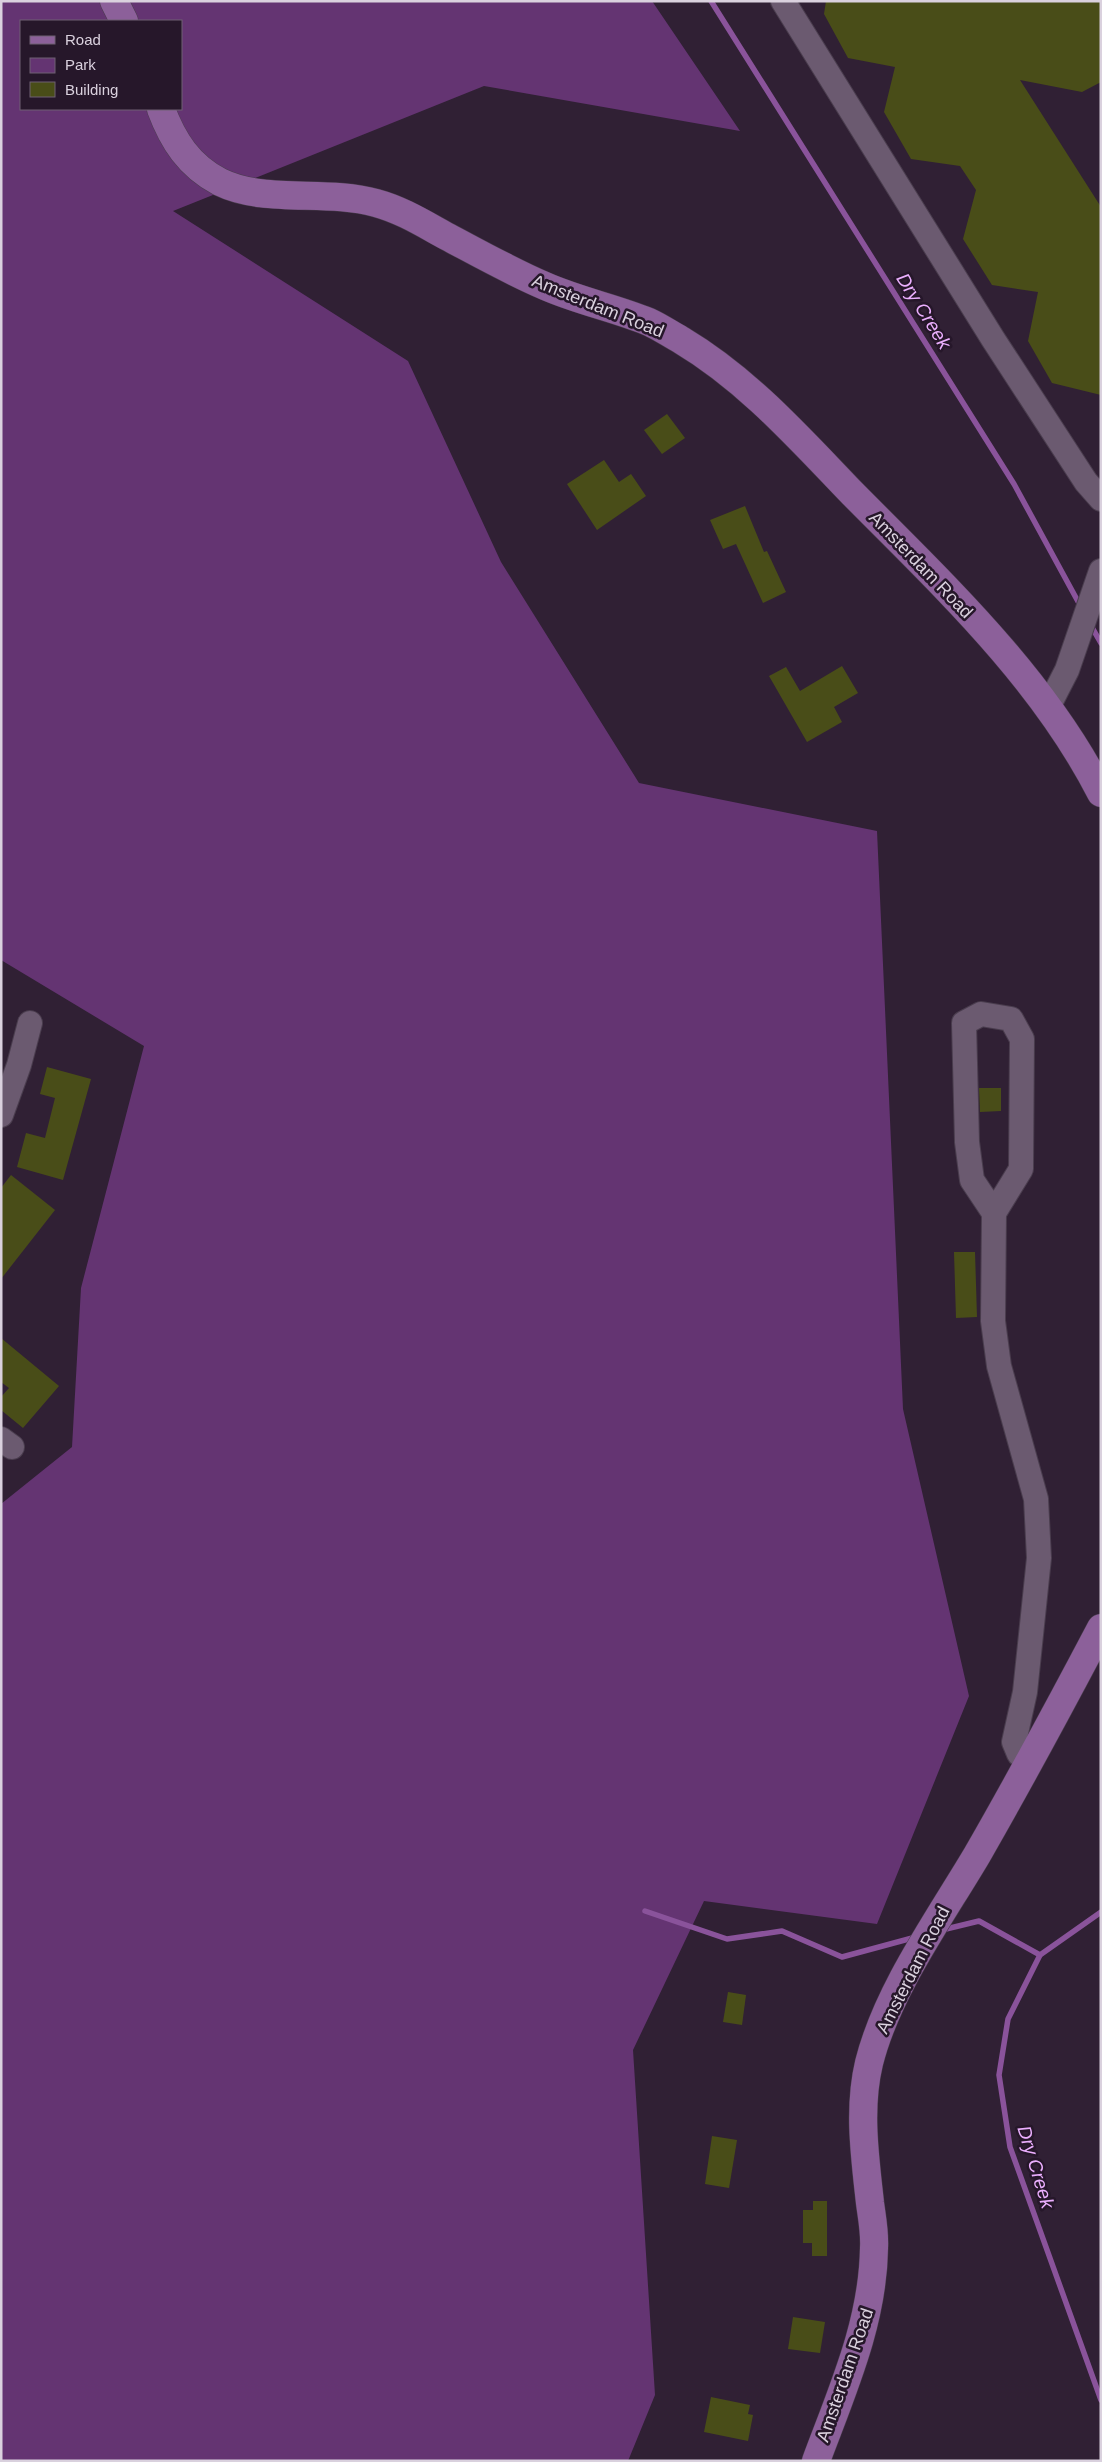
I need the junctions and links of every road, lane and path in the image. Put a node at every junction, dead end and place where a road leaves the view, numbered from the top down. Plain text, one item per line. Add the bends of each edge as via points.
1 (114, 1) edge
2 (782, 1) edge
3 (124, 20) edge
4 (161, 110) edge
5 (1101, 499) edge
6 (1101, 571) edge
7 (1048, 707) junction
8 (1101, 793) edge
9 (30, 1022) dead end
10 (1, 1115) edge
11 (994, 1214) junction
12 (1101, 1628) edge
13 (1030, 1760) junction
14 (816, 2461) edge

1 - 3 main road
2 - 5 street via 993,339 1086,482
4 - 7 main road, Amsterdam Road via 178,145 196,167 222,183 245,192 339,196 404,212 547,287 651,323 710,358 756,394 934,576
6 - 7 street via 1067,670
7 - 8 main road, Amsterdam Road via 1074,744
9 - 10 street via 19,1066
11 - 11 street via 1021,1169 1022,1039 1011,1019 981,1014 964,1023 967,1142 972,1180
11 - 13 street via 993,1321 998,1366 1036,1499 1039,1558 1025,1692 1014,1742 1019,1754
12 - 13 main road, Amsterdam Road
13 - 14 main road, Amsterdam Road via 919,1950 884,2020 869,2064 864,2144 874,2245 873,2284 854,2361

